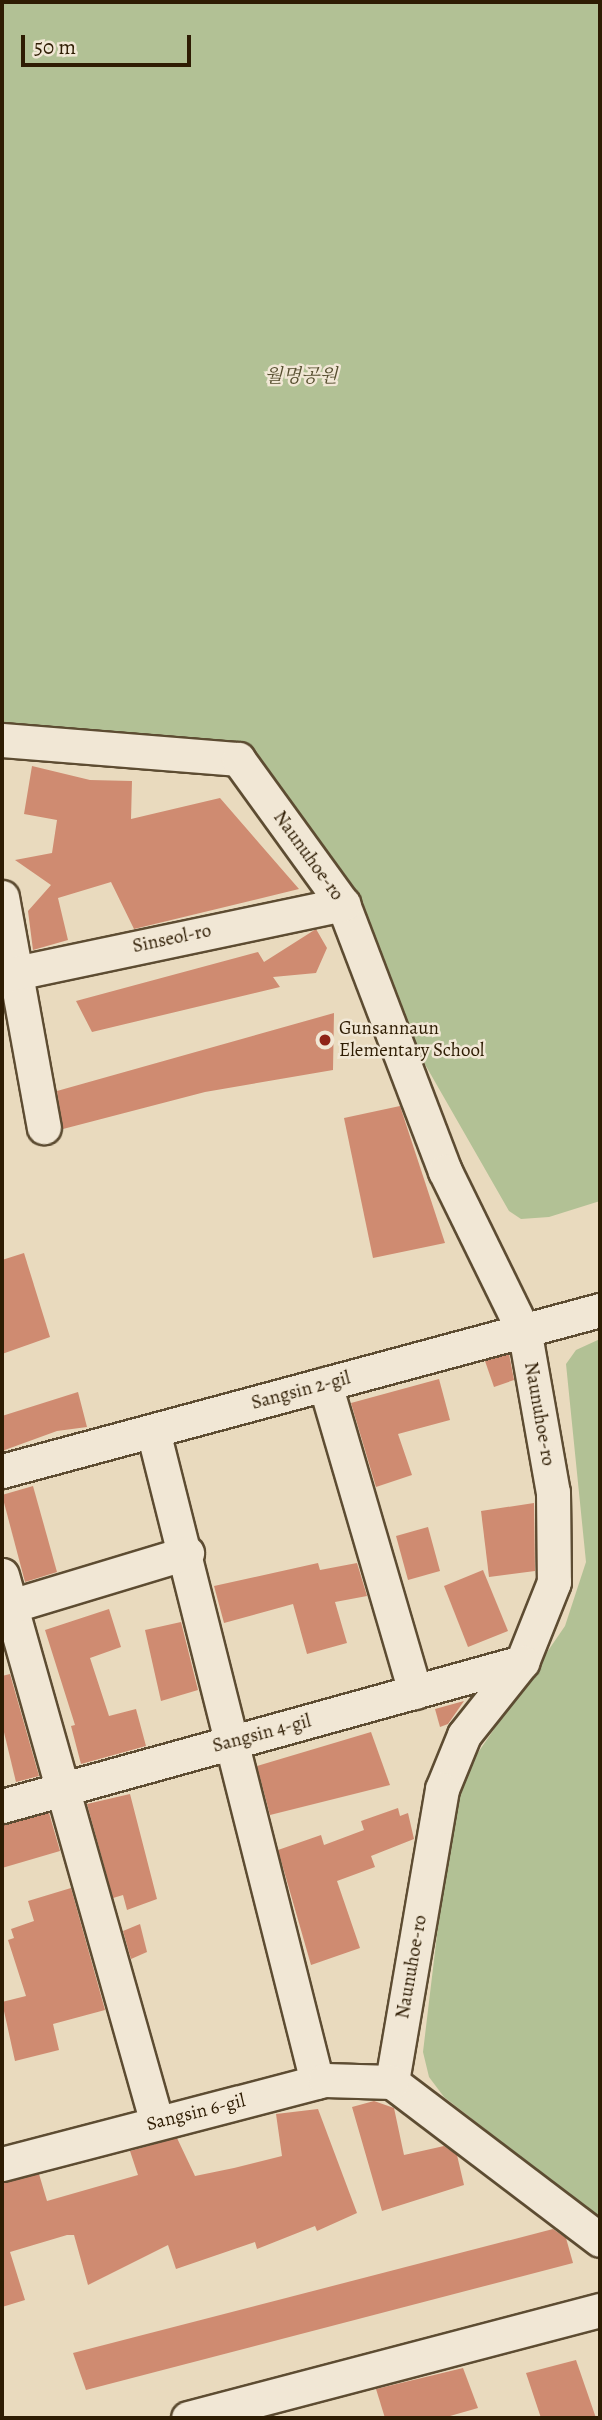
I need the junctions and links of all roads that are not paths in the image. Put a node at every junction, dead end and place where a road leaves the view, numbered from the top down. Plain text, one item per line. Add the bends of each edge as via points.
1 (2, 743) edge
2 (2, 897) edge
3 (344, 904) junction
4 (10, 974) edge
5 (44, 1127) dead end
6 (600, 1310) edge
7 (525, 1334) junction
8 (325, 1384) junction
9 (153, 1431) junction
10 (2, 1471) edge
11 (187, 1553) junction
12 (2, 1575) edge
13 (11, 1606) junction
14 (523, 1662) junction
15 (415, 1692) junction
16 (234, 1741) junction
17 (66, 1789) junction
18 (2, 1806) edge
19 (317, 2081) junction
20 (392, 2082) junction
21 (157, 2123) junction
22 (2, 2164) edge
23 (600, 2240) edge
24 (600, 2310) edge
25 (188, 2418) edge

1 - 3 street, Naunuhoe-ro via 238,759
2 - 4 street
3 - 4 street, Sinseol-ro
3 - 7 street, Naunuhoe-ro via 445,1171
4 - 5 street
6 - 7 street, Sangsin 2-gil
7 - 8 street, Sangsin 2-gil
7 - 14 street, Naunuhoe-ro via 553,1492 554,1582
8 - 9 street, Sangsin 2-gil
8 - 15 street
9 - 10 street, Sangsin 2-gil
9 - 11 street
11 - 13 street
11 - 16 street
12 - 13 street
13 - 17 street
14 - 15 street, Sangsin 4-gil
14 - 20 street, Naunuhoe-ro via 464,1735 442,1789
15 - 16 street, Sangsin 4-gil
16 - 17 street, Sangsin 4-gil
16 - 19 street
17 - 18 street, Sangsin 4-gil
17 - 21 street
19 - 20 street, Sangsin 6-gil
19 - 21 street, Sangsin 6-gil
20 - 23 street
21 - 22 street, Sangsin 6-gil
24 - 25 street

